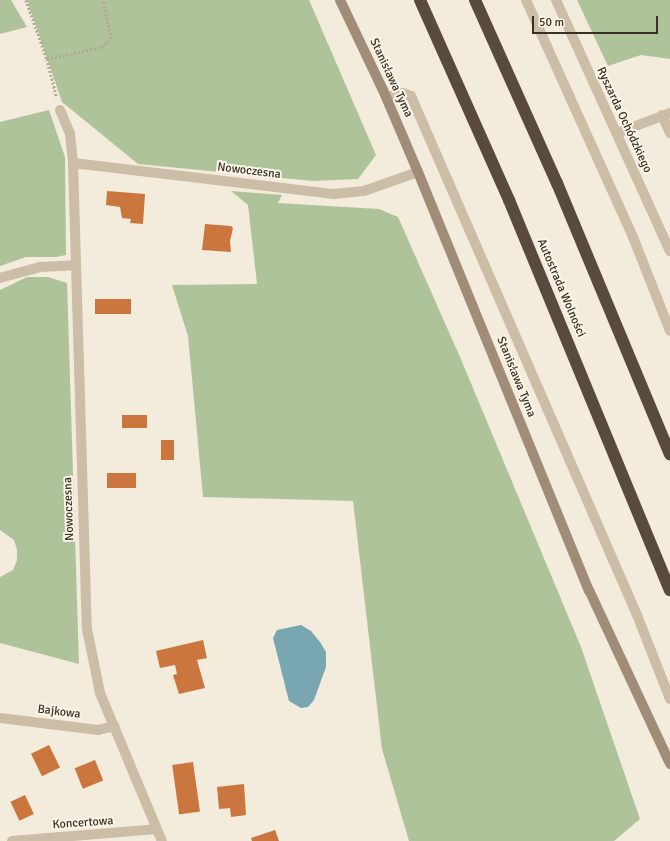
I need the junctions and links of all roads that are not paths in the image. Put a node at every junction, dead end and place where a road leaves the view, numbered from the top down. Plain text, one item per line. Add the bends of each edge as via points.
1 (340, 0) edge
2 (420, 0) edge
3 (475, 0) edge
4 (526, 0) edge
5 (556, 0) edge
6 (386, 97) junction
7 (60, 110) road end
8 (666, 114) edge
9 (617, 133) junction
10 (670, 133) edge
11 (73, 163) junction
12 (418, 172) junction
13 (670, 251) edge
14 (75, 265) junction
15 (0, 278) edge
16 (670, 331) edge
17 (670, 454) edge
18 (670, 590) edge
19 (670, 699) edge
20 (0, 718) edge
21 (115, 726) junction
22 (670, 764) edge
23 (157, 828) junction
24 (12, 841) edge
25 (162, 841) edge

1 - 6 street, Stanisława Tyma
2 - 18 highway, Autostrada Wolności via 515,215
3 - 17 highway via 557,183
4 - 16 street via 633,237
5 - 9 street, Ryszarda Ochódzkiego
6 - 12 street, Stanisława Tyma
6 - 19 street via 403,93 411,96 637,615
7 - 11 street, Nowoczesna via 70,134
8 - 9 street
8 - 10 street
9 - 13 street, Ryszarda Ochódzkiego
11 - 12 street, Nowoczesna via 334,194 364,191
11 - 14 street, Nowoczesna
12 - 22 street, Stanisława Tyma via 589,590
14 - 15 street via 40,267
14 - 21 street, Nowoczesna via 87,629 100,693
20 - 21 street, Bajkowa via 98,730
21 - 23 street, Nowoczesna
23 - 24 street, Koncertowa
23 - 25 street, Nowoczesna

